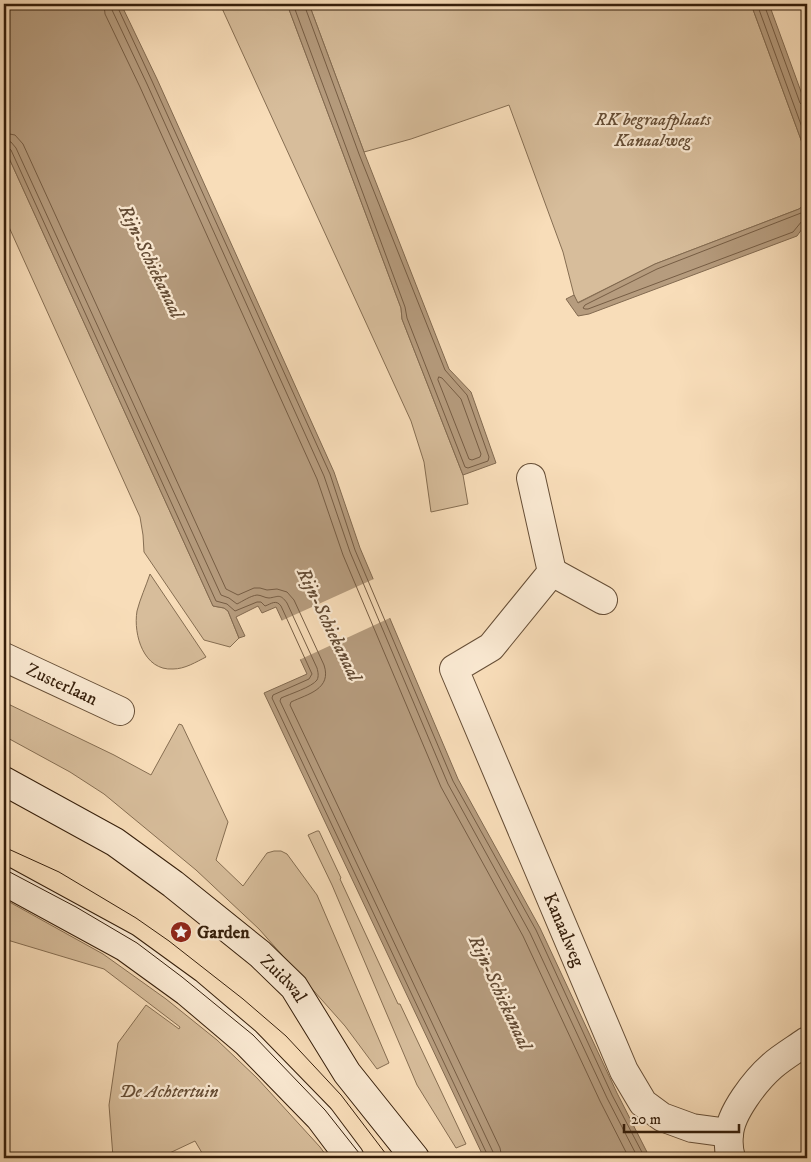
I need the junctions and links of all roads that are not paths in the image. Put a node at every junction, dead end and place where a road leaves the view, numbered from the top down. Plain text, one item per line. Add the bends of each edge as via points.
1 (531, 478) dead end
2 (552, 572) junction
3 (602, 600) dead end
4 (4, 657) edge
5 (120, 711) dead end
6 (4, 780) edge
7 (4, 881) edge
8 (807, 1041) edge
9 (730, 1146) edge
10 (350, 1158) edge
11 (415, 1158) edge

1 - 2 street
2 - 3 street
2 - 9 street, Kanaalweg via 491,647 454,669 624,1071 643,1103 662,1117
4 - 5 street, Zusterlaan
6 - 11 street, Zuidwal via 115,842 260,954 294,987 347,1072
7 - 10 street via 126,948 187,992 246,1042 320,1118
8 - 9 street via 772,1066 744,1097 735,1116

